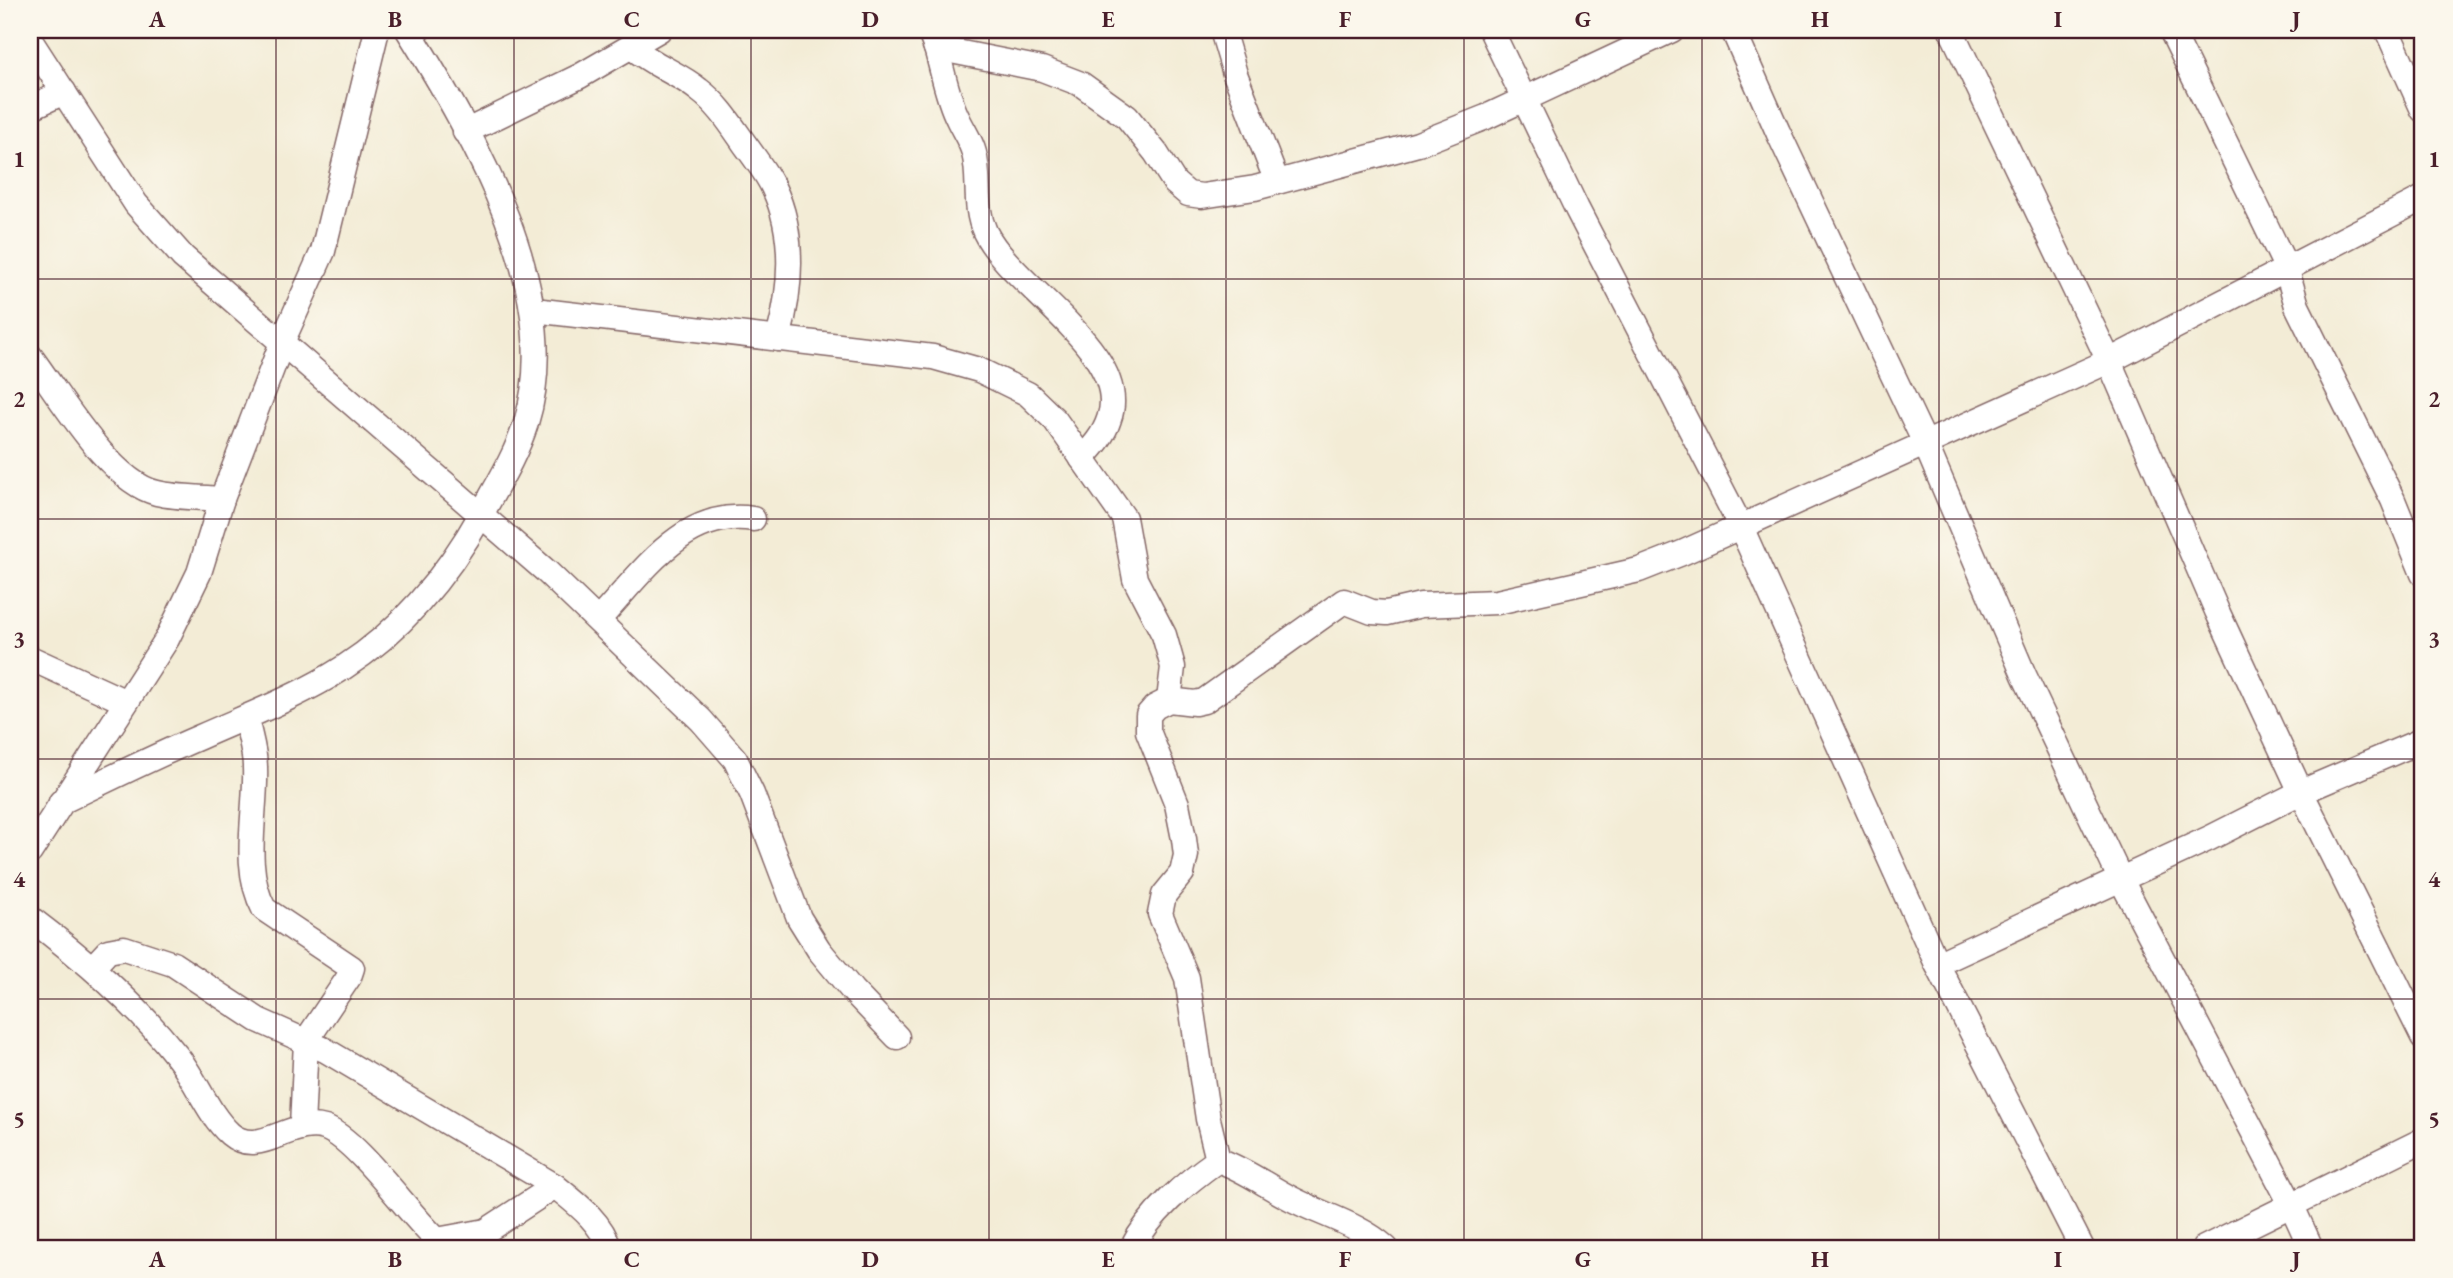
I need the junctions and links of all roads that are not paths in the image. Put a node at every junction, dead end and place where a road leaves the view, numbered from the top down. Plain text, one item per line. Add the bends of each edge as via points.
1 (377, 30) edge
2 (408, 30) edge
3 (659, 30) edge
4 (1222, 30) edge
5 (1491, 30) edge
6 (1672, 30) edge
7 (1733, 30) edge
8 (1951, 30) edge
9 (2171, 30) edge
10 (2386, 30) edge
11 (932, 39) edge
12 (30, 40) edge
13 (632, 47) junction
14 (64, 92) junction
15 (1524, 99) junction
16 (30, 108) edge
17 (2423, 110) edge
18 (465, 132) junction
19 (1277, 182) junction
20 (2423, 198) edge
21 (2286, 267) junction
22 (534, 310) junction
23 (778, 339) junction
24 (283, 340) junction
25 (30, 356) edge
26 (2109, 361) junction
27 (1925, 443) junction
28 (1082, 459) junction
29 (222, 499) junction
30 (481, 516) junction
31 (753, 519) dead end
32 (1740, 524) junction
33 (2423, 574) edge
34 (598, 620) junction
35 (30, 658) edge
36 (1169, 700) junction
37 (126, 702) junction
38 (246, 718) junction
39 (2423, 740) edge
40 (2301, 792) junction
41 (61, 803) junction
42 (30, 852) edge
43 (2120, 878) junction
44 (30, 918) edge
45 (1937, 964) junction
46 (93, 967) junction
47 (897, 1037) dead end
48 (2423, 1037) edge
49 (306, 1041) junction
50 (302, 1127) junction
51 (2423, 1140) edge
52 (1217, 1160) junction
53 (555, 1186) junction
54 (2291, 1204) junction
55 (609, 1248) edge
56 (1132, 1248) edge
57 (1386, 1248) edge
58 (2082, 1248) edge
59 (2204, 1248) edge
60 (2311, 1248) edge

1 - 24 street via 323,251
2 - 18 street
3 - 13 street
4 - 19 street
5 - 15 street
6 - 15 street
7 - 27 street
8 - 26 street
9 - 21 street
10 - 17 street
11 - 19 street via 1081,84 1127,117 1188,194 1202,196
11 - 28 street via 957,118 974,152 978,208 986,235 1104,367 1111,393 1110,418
12 - 14 street
13 - 18 street
13 - 23 street via 715,104 773,186 785,215 789,250 786,307
14 - 16 street
14 - 24 street via 144,213 183,257
15 - 19 street via 1418,144
15 - 32 street
18 - 22 street via 508,218
20 - 21 street
21 - 26 street
21 - 33 street via 2297,306 2393,500
22 - 23 street
22 - 30 street via 535,363 526,422
23 - 28 street via 888,350 979,370 1028,394 1055,420
24 - 29 street
24 - 30 street
25 - 29 street via 108,459 131,480 156,493
26 - 27 street
26 - 40 street
27 - 32 street
27 - 43 street via 2024,675
28 - 36 street via 1124,518 1135,579 1164,635 1173,667
29 - 37 street via 199,573 167,639
30 - 34 street
30 - 38 street via 444,576 376,644 342,669
31 - 34 street via 715,519 691,528
32 - 36 street via 1639,570 1497,602 1421,605 1387,613 1344,601 1204,701
32 - 45 street
34 - 47 street via 735,759 799,918 844,980
35 - 37 street
36 - 52 street via 1148,715 1148,731 1177,804 1186,855 1182,873 1164,895 1160,914 1187,978
37 - 41 street
38 - 41 street
38 - 49 street via 255,765 253,840 258,897 264,909 352,968
39 - 40 street
40 - 43 street
40 - 48 street
41 - 42 street
43 - 45 street
43 - 54 street
44 - 46 street
45 - 58 street
46 - 49 street via 108,951 124,948 151,954 195,977 258,1020
46 - 50 street via 144,1017 228,1132 242,1143
49 - 50 street
49 - 53 street
50 - 53 street via 325,1128 341,1139 438,1240 486,1231
51 - 54 street
52 - 56 street via 1187,1184 1139,1234
52 - 57 street via 1353,1226
53 - 55 street via 582,1208
54 - 59 street
54 - 60 street

